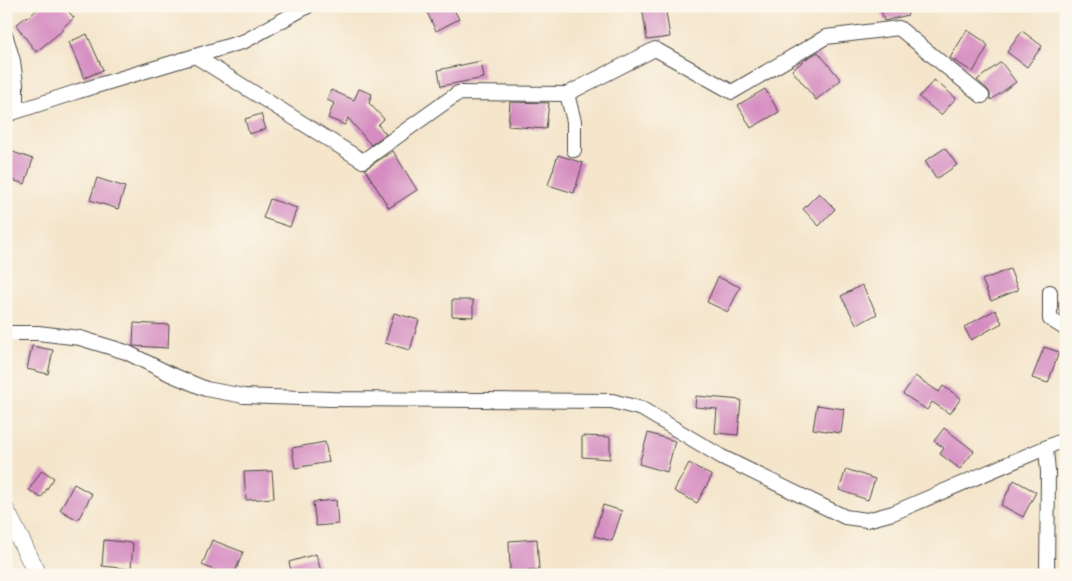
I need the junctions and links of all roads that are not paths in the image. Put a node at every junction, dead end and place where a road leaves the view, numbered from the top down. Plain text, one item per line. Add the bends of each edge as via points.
1 (308, 6) edge
2 (6, 37) edge
3 (195, 56) junction
4 (567, 94) junction
5 (982, 96) dead end
6 (11, 113) edge
7 (574, 150) dead end
8 (1050, 292) dead end
9 (1066, 329) edge
10 (6, 333) edge
11 (1066, 439) edge
12 (1046, 448) junction
13 (6, 511) edge
14 (38, 575) edge
15 (1047, 575) edge

1 - 3 street via 245,41
2 - 6 street via 16,84
3 - 4 street via 363,161 458,94
3 - 6 street
4 - 5 street via 655,49 732,92 826,37 899,28
4 - 7 street via 574,121
8 - 9 street via 1050,319
10 - 12 street via 80,338 126,352 206,389 244,396 612,401 642,409 722,457 845,517 867,520 894,513
11 - 12 street
12 - 15 street
13 - 14 main road

